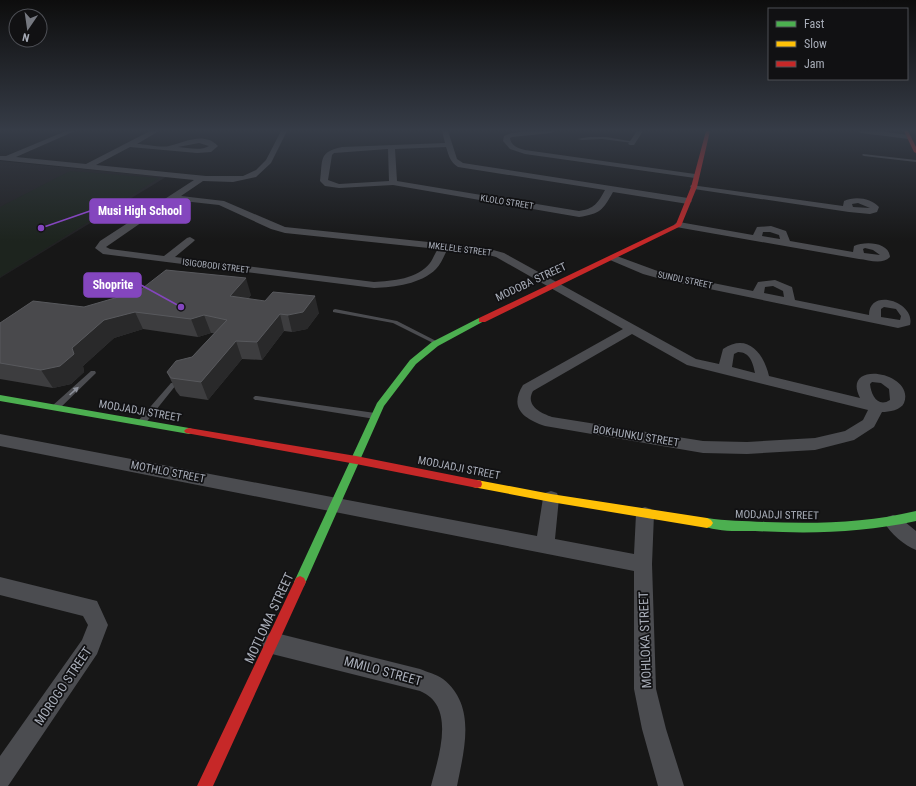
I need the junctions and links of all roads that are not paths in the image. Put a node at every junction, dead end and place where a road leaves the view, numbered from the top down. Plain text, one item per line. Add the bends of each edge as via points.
1 (106, 168) edge
2 (262, 168) edge
3 (326, 168) edge
4 (392, 168) edge
5 (477, 168) edge
6 (633, 168) edge
7 (697, 168) edge
8 (642, 169) joint
9 (695, 176) junction
10 (203, 177) junction
11 (393, 183) junction
12 (694, 187) junction
13 (610, 190) junction
14 (172, 197) junction
15 (688, 201) junction
16 (849, 209) dead end
17 (679, 225) junction
18 (190, 240) dead end
19 (444, 247) junction
20 (859, 256) dead end
21 (614, 258) junction
22 (165, 260) junction
23 (555, 284) junction
24 (758, 296) junction
25 (790, 302) junction
26 (335, 311) dead end
27 (875, 319) dead end
28 (632, 329) junction
29 (436, 343) junction
30 (725, 370) junction
31 (93, 373) dead end
32 (763, 379) junction
33 (173, 385) edge
34 (0, 398) edge
35 (257, 398) dead end
36 (877, 407) joint
37 (54, 408) junction
38 (375, 416) junction
39 (141, 423) junction
40 (0, 440) edge
41 (356, 460) junction
42 (551, 498) junction
43 (336, 504) junction
44 (645, 514) junction
45 (916, 516) edge
46 (893, 522) junction
47 (916, 542) edge
48 (545, 544) junction
49 (644, 564) junction
50 (0, 586) edge
51 (272, 643) junction
52 (0, 777) edge
53 (205, 786) edge
54 (444, 786) edge
55 (671, 786) edge

1 - 10 street
2 - 10 street via 254,175 233,179
3 - 11 street, KLOLO STREET via 324,181 328,184 339,186
4 - 11 street
5 - 13 street
6 - 8 street
7 - 9 street
8 - 9 street
9 - 12 street
10 - 14 street, ISIGOBODI STREET
11 - 13 street, KLOLO STREET via 579,214 598,210
12 - 15 street
12 - 16 street
13 - 15 street
14 - 19 street, MKELELE STREET via 221,203 285,230
14 - 22 street, ISIGOBODI STREET via 103,243 100,248 107,252
15 - 17 street
17 - 20 street
17 - 21 street, MODOBA STREET
18 - 22 street
19 - 22 street, ISIGOBODI STREET via 433,266 422,273 392,284 374,285
19 - 23 street, MKELELE STREET via 500,255
21 - 23 street, MODOBA STREET
21 - 24 street, SUNDU STREET via 661,276
23 - 28 street, MKELELE STREET
23 - 29 street, MODOBA STREET
24 - 25 street, SUNDU STREET
24 - 25 street via 762,284 775,283 788,289
25 - 27 street, SUNDU STREET
26 - 29 lane via 395,322
28 - 30 street, MKELELE STREET via 684,358
28 - 36 street, BOKHUNKU STREET via 528,388 524,394 525,406 532,414 550,422 703,447 747,448 816,444 849,436 869,423
29 - 38 street, MODOBA STREET via 413,362 380,405
30 - 32 street, MKELELE STREET
30 - 32 street via 728,352 733,348 741,348 757,356
37 -> 31 lane
32 - 36 street, MKELELE STREET
33 - 39 lane
34 - 37 street, MODJADJI STREET
35 - 38 lane
37 - 39 street, MODJADJI STREET
38 - 41 street, MODOBA STREET
39 - 41 street, MODJADJI STREET
40 - 43 street, MOTHLO STREET
41 - 42 street, MODJADJI STREET
41 - 43 street, MOTLOMA STREET
42 - 44 street, MODJADJI STREET
42 - 48 street
43 - 48 street, MOTHLO STREET
43 - 51 street, MOTLOMA STREET
44 - 46 street, MODJADJI STREET via 721,525 808,529
44 - 49 street, MOHLOKA STREET
45 - 46 street, MODJADJI STREET
46 - 47 street
48 - 49 street, MOTHLO STREET
49 - 55 street, MOHLOKA STREET via 645,689
50 - 52 street, MOROGO STREET via 90,608 98,625 90,648
51 - 53 street, MOTLOMA STREET
51 - 54 street, MMILO STREET via 420,680 436,687 449,701 455,717 455,735

